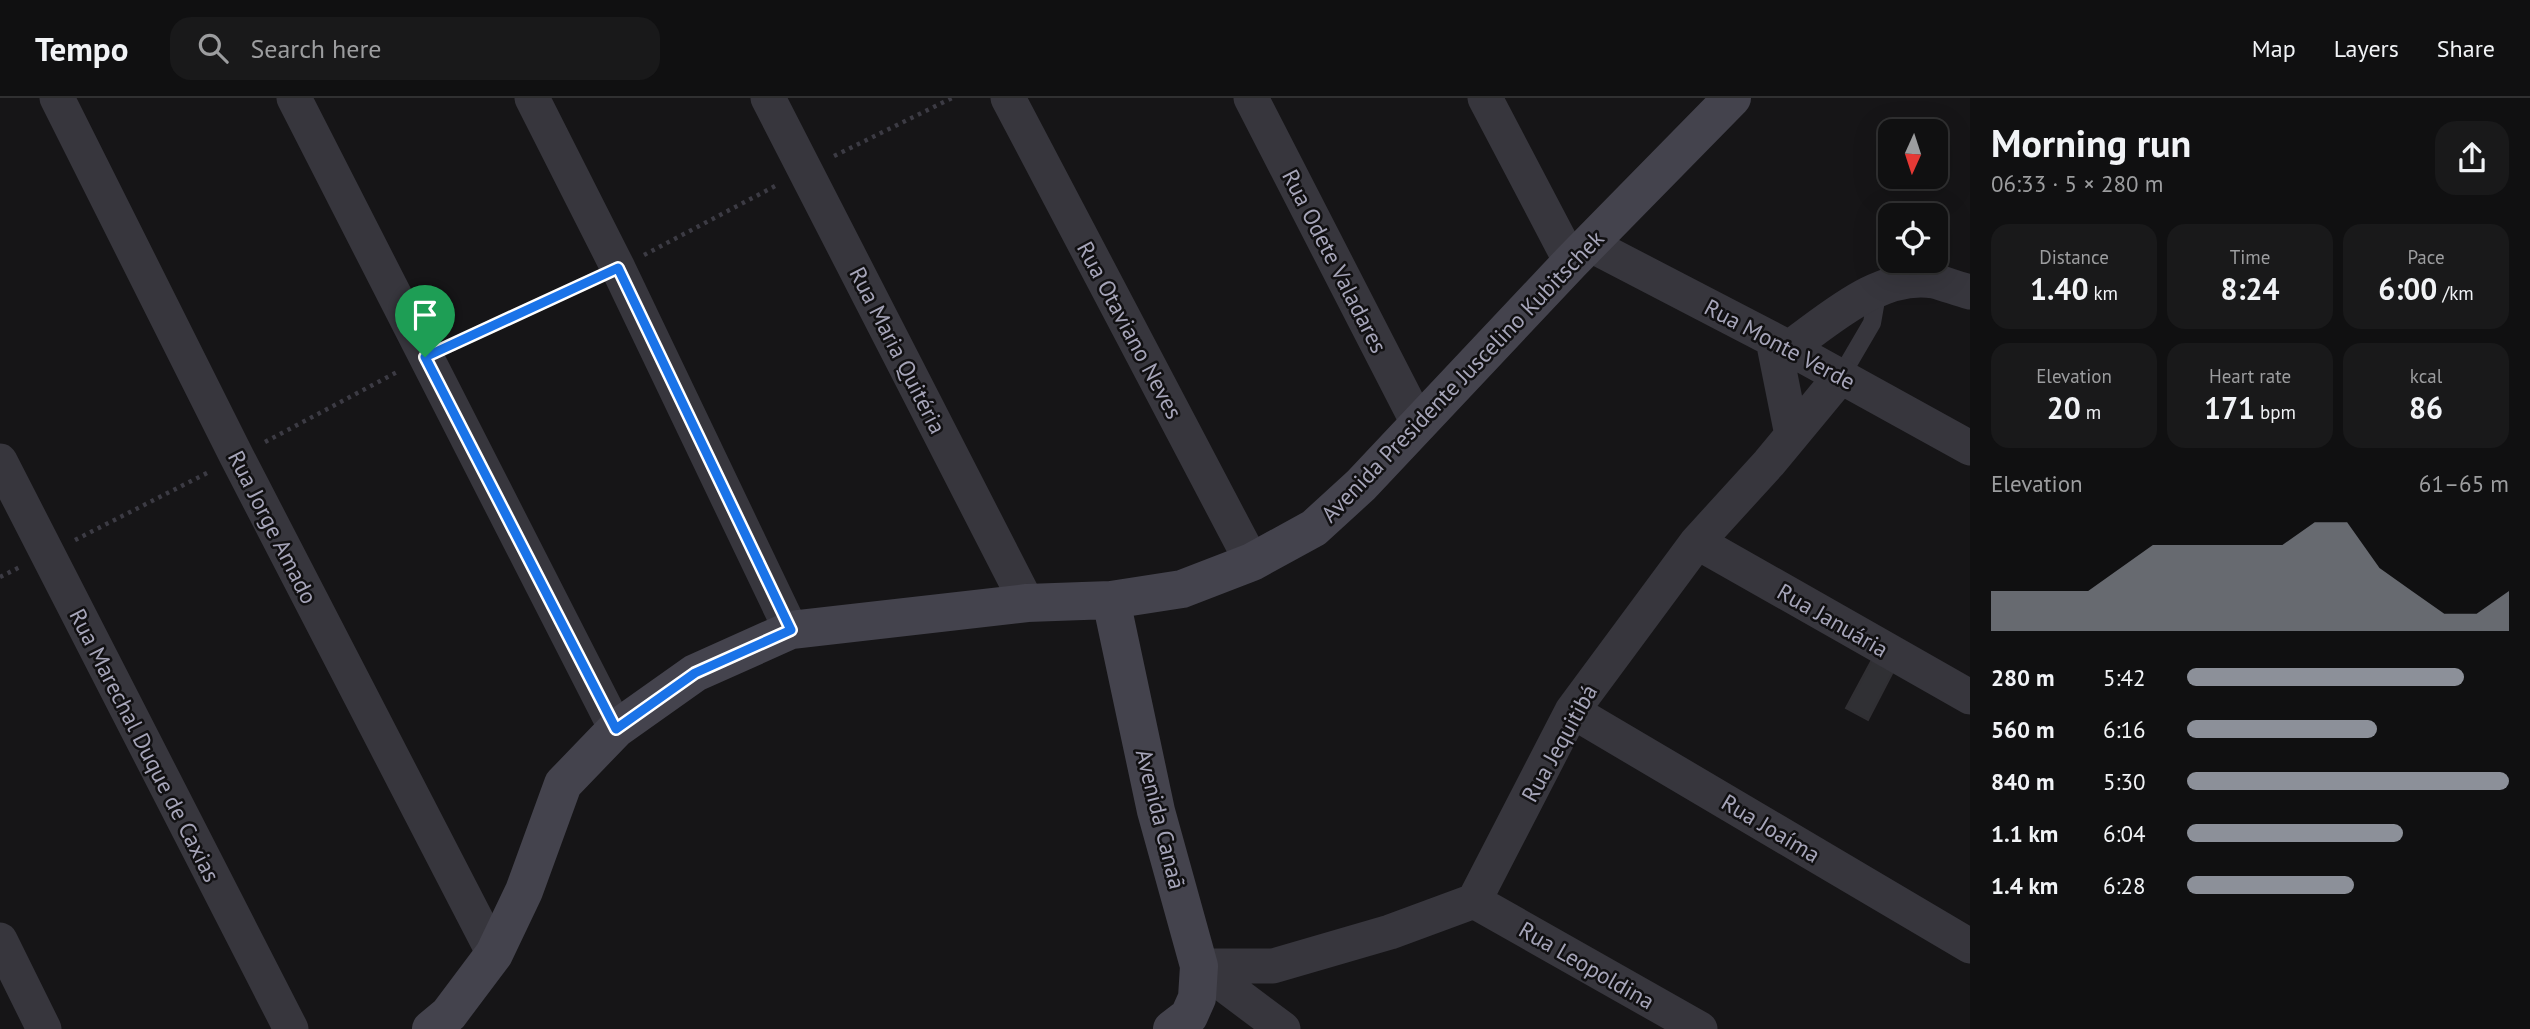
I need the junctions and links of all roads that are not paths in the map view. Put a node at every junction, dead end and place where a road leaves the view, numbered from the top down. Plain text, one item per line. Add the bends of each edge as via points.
1 (57, 98) edge
2 (294, 98) edge
3 (532, 98) edge
4 (768, 98) edge
5 (1008, 98) edge
6 (1251, 98) edge
7 (1485, 98) edge
8 (1732, 98) edge
9 (1580, 253) junction
10 (1878, 289) junction
11 (1970, 292) edge
12 (1781, 344) junction
13 (1841, 376) junction
14 (1419, 425) junction
15 (1792, 435) junction
16 (1970, 448) edge
17 (0, 461) edge
18 (1697, 542) junction
19 (1252, 562) junction
20 (1111, 600) junction
21 (1027, 603) junction
22 (791, 630) junction
23 (1970, 697) edge
24 (1572, 710) junction
25 (616, 729) junction
26 (1474, 901) junction
27 (0, 940) edge
28 (1970, 946) edge
29 (494, 954) junction
30 (1199, 966) junction
31 (44, 1029) edge
32 (291, 1029) edge
33 (431, 1029) edge
34 (1172, 1029) edge
35 (1283, 1029) edge
36 (1700, 1029) edge

1 - 29 street, Rua Jorge Amado
2 - 25 street
3 - 22 street
4 - 21 street, Rua Maria Quitéria
5 - 19 street, Rua Otaviano Neves
6 - 14 street, Rua Odete Valadares
7 - 9 street
8 - 9 street, Avenida Presidente Juscelino Kubitschek
9 - 12 street, Rua Monte Verde
9 - 14 street, Avenida Presidente Juscelino Kubitschek
10 - 11 street via 1906,281 1932,281
10 - 12 street
10 - 13 lane via 1872,323
12 - 13 street, Rua Monte Verde
12 - 15 street
13 - 15 street, Rua Jequitibá
13 - 16 street, Rua Monte Verde
14 - 19 street, Avenida Presidente Juscelino Kubitschek via 1314,528
15 - 18 street, Rua Jequitibá
17 - 32 street, Rua Marechal Duque de Caxias
18 - 23 street, Rua Januária
18 - 24 street, Rua Jequitibá
19 - 20 street, Avenida Presidente Juscelino Kubitschek via 1182,589
20 - 21 street, Avenida Presidente Juscelino Kubitschek
20 - 30 street, Avenida Canaã via 1156,811
21 - 22 street, Avenida Presidente Juscelino Kubitschek
22 - 25 street, Avenida Presidente Juscelino Kubitschek via 695,673
24 - 26 street, Rua Jequitibá
24 - 28 street, Rua Joaíma
25 - 29 street, Avenida Presidente Juscelino Kubitschek via 564,784 524,891
26 - 30 street via 1390,932 1273,965
26 - 36 street, Rua Leopoldina
27 - 31 street
29 - 33 street, Avenida Presidente Juscelino Kubitschek via 449,1014
30 - 34 street, Avenida Canaã via 1197,998 1189,1016
30 - 35 street

